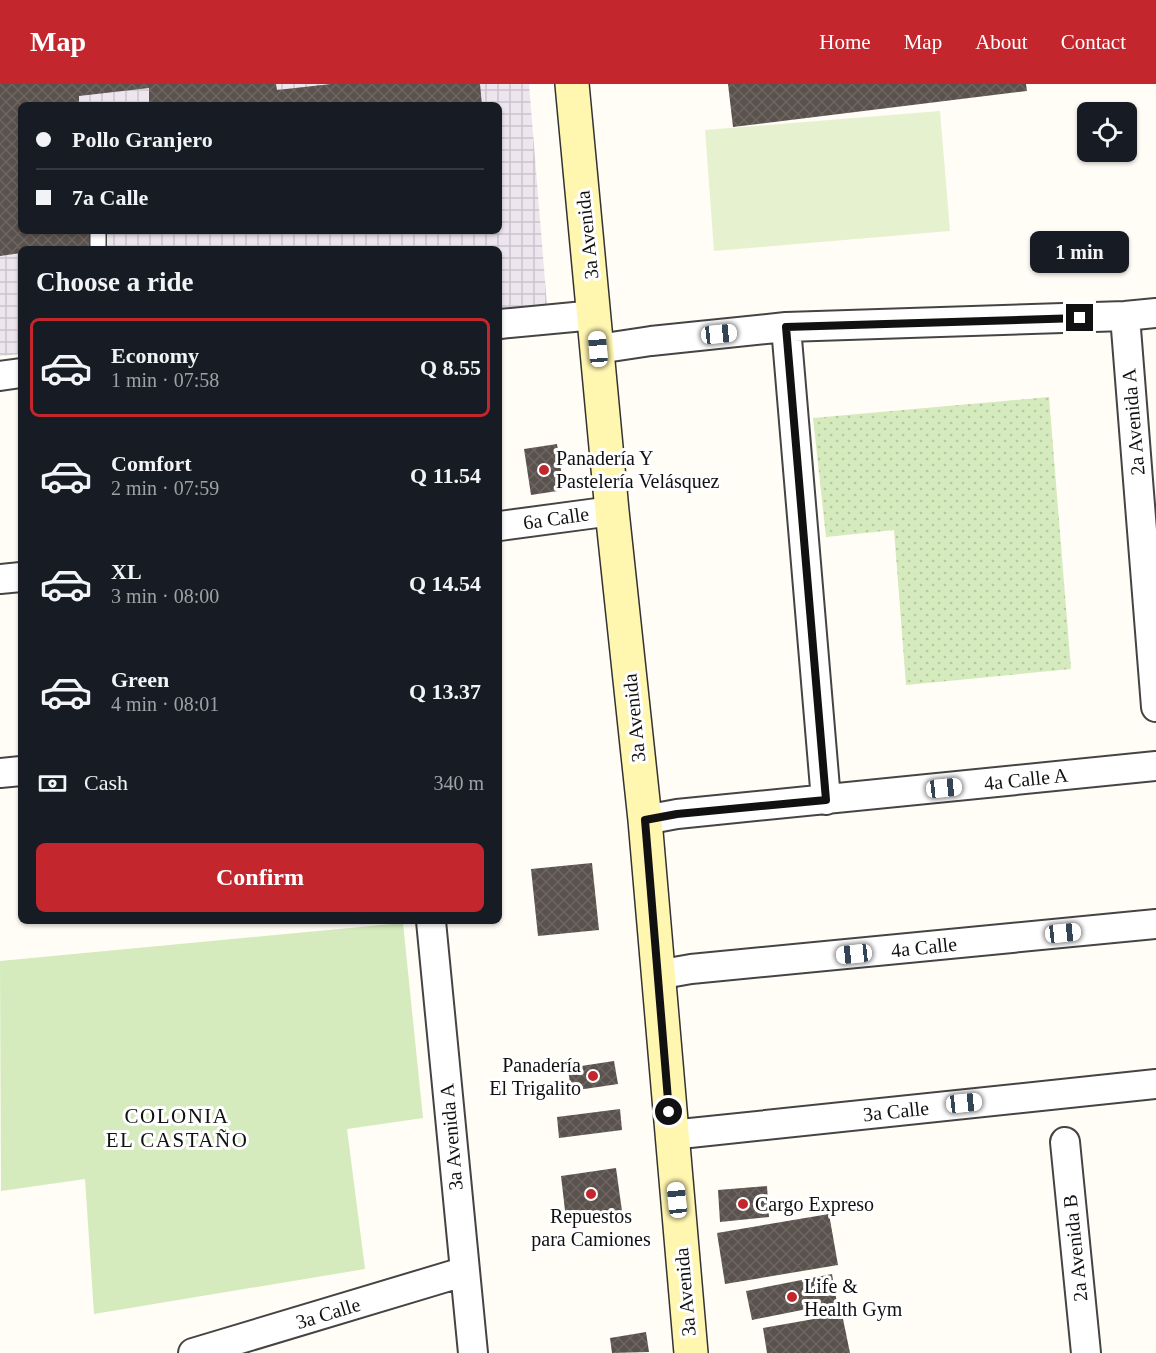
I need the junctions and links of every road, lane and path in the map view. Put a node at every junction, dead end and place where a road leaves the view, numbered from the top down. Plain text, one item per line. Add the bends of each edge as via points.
1 (572, 84) edge
2 (1156, 313) edge
3 (595, 315) junction
4 (1125, 316) junction
5 (502, 324) edge
6 (786, 327) junction
7 (598, 349) junction
8 (18, 374) edge
9 (0, 376) edge
10 (612, 511) junction
11 (502, 526) edge
12 (18, 577) edge
13 (0, 579) edge
14 (1156, 707) edge
15 (1156, 766) edge
16 (18, 771) edge
17 (0, 773) edge
18 (826, 800) junction
19 (645, 820) junction
20 (430, 924) edge
21 (1156, 924) edge
22 (657, 975) junction
23 (1156, 1084) edge
24 (671, 1135) junction
25 (1065, 1142) dead end
26 (463, 1272) junction
27 (193, 1353) edge
28 (472, 1353) edge
29 (691, 1353) edge
30 (1086, 1353) edge

1 - 3 main road, 3a Avenida
2 - 4 street
3 - 5 street
3 - 7 main road, 3a Avenida
4 - 6 street
4 - 14 street, 2a Avenida A
6 - 7 street
6 - 18 street
7 - 10 main road, 3a Avenida
8 - 9 street
10 - 11 street, 6a Calle
10 - 19 main road, 3a Avenida
12 - 13 street
15 - 18 street, 4a Calle A
16 - 17 street
18 - 19 street, 4a Calle A
19 - 22 main road, 3a Avenida
20 - 26 street, 3a Avenida A
21 - 22 street, 4a Calle
22 - 24 main road, 3a Avenida
23 - 24 street, 3a Calle
24 - 29 main road, 3a Avenida
25 - 30 street, 2a Avenida B
26 - 27 street, 3a Calle
26 - 28 street, 3a Avenida A

